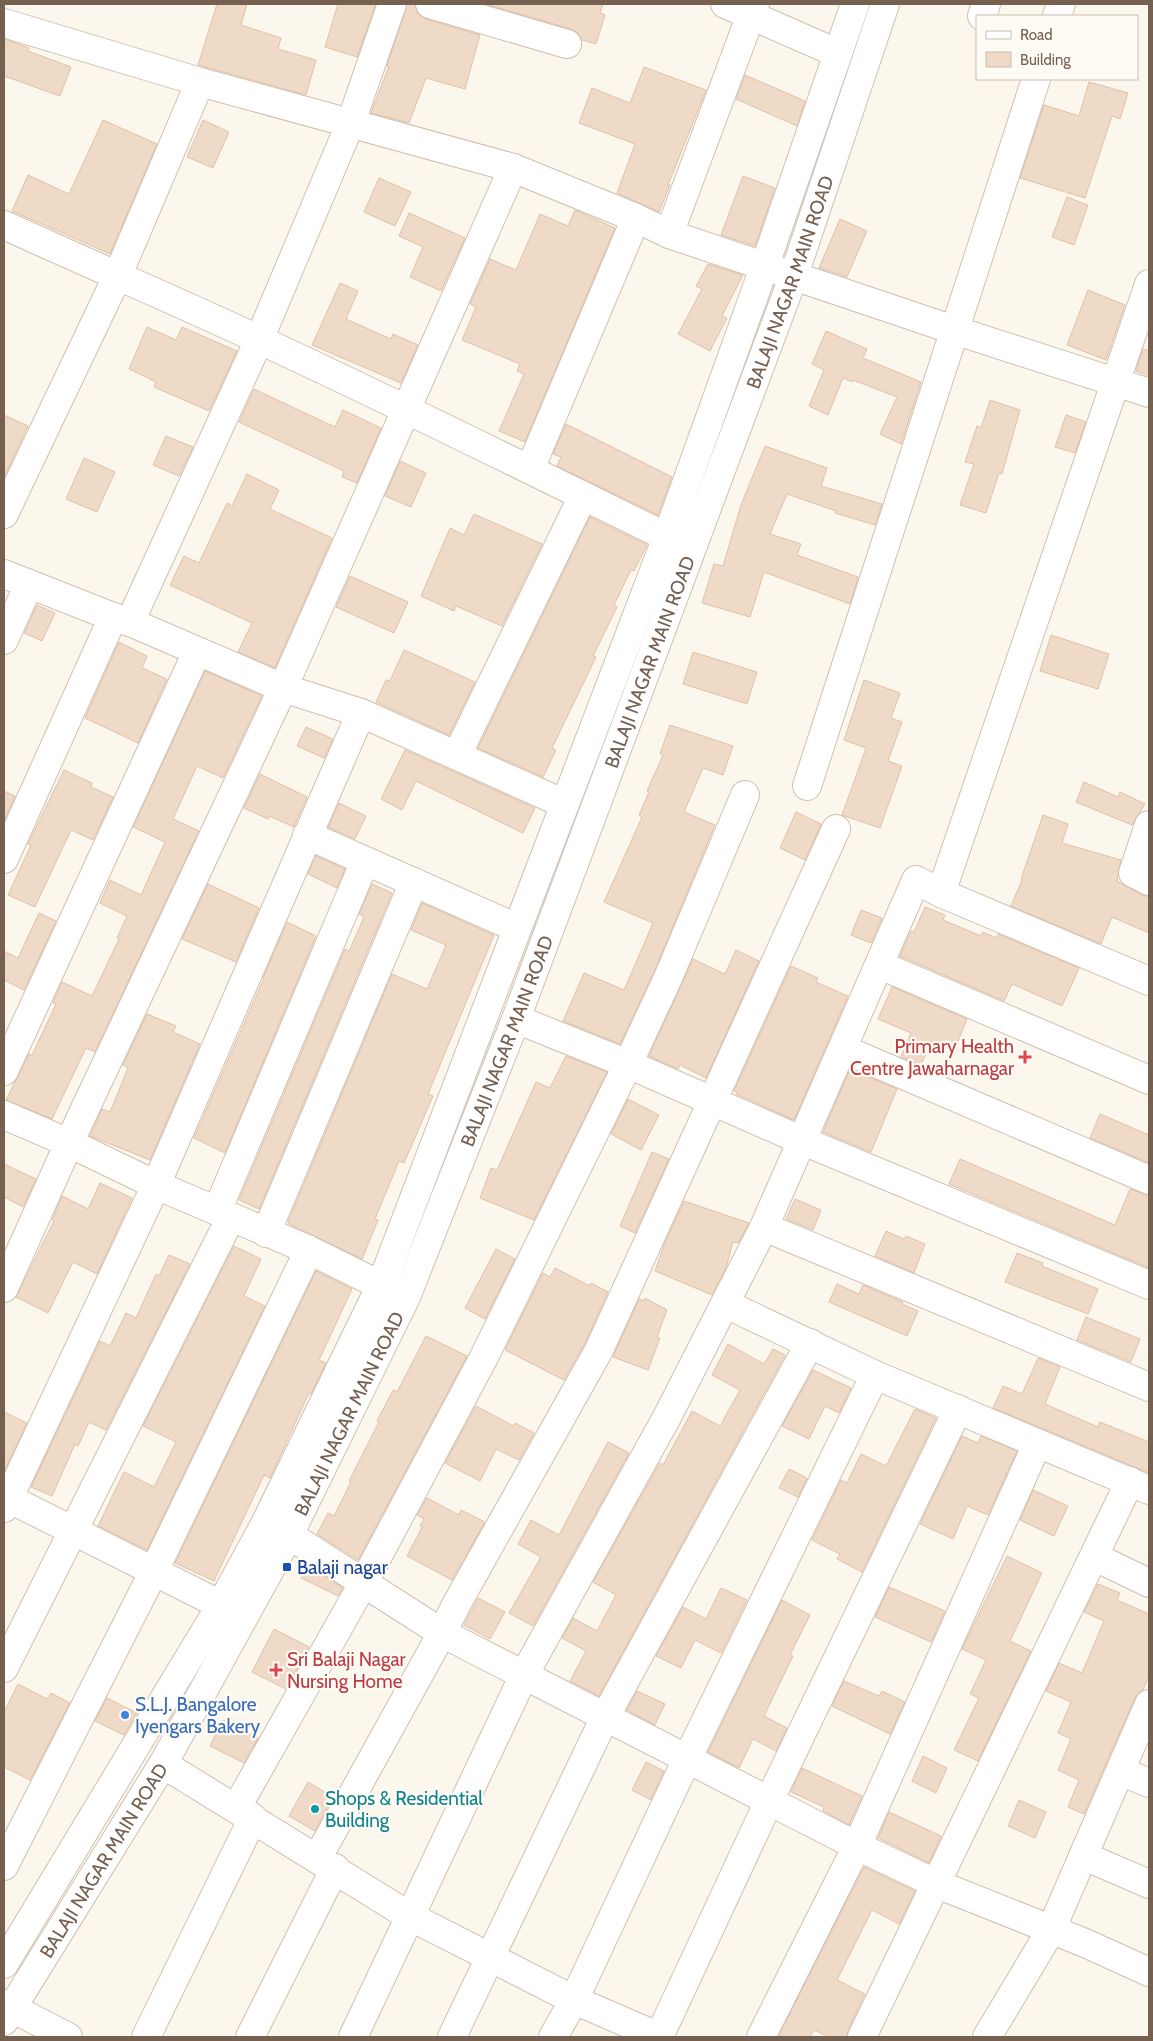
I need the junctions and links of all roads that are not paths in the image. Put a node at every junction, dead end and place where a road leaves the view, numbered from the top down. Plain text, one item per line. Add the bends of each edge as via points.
1 (392, 4) edge
2 (430, 4) edge
3 (725, 4) edge
4 (855, 4) edge
5 (885, 4) edge
6 (753, 10) edge
7 (502, 14) edge
8 (4, 23) edge
9 (567, 44) dead end
10 (837, 53) junction
11 (1036, 80) edge
12 (200, 82) junction
13 (351, 122) junction
14 (513, 168) junction
15 (636, 218) junction
16 (4, 225) edge
17 (669, 234) junction
18 (765, 265) junction
19 (794, 275) junction
20 (117, 277) junction
21 (1149, 284) edge
22 (954, 330) junction
23 (259, 340) junction
24 (1116, 382) junction
25 (1149, 393) edge
26 (408, 409) junction
27 (530, 468) junction
28 (584, 496) junction
29 (4, 514) edge
30 (667, 537) junction
31 (4, 574) edge
32 (29, 584) junction
33 (121, 620) junction
34 (4, 640) edge
35 (197, 652) junction
36 (283, 688) junction
37 (362, 713) junction
38 (457, 755) junction
39 (807, 786) dead end
40 (745, 794) dead end
41 (565, 804) junction
42 (1149, 825) edge
43 (836, 829) dead end
44 (307, 835) junction
45 (4, 859) edge
46 (365, 861) junction
47 (1149, 881) edge
48 (414, 882) junction
49 (941, 893) junction
50 (517, 928) junction
51 (880, 965) junction
52 (1149, 981) edge
53 (516, 1019) junction
54 (843, 1049) junction
55 (628, 1064) junction
56 (4, 1071) edge
57 (1149, 1080) edge
58 (711, 1101) junction
59 (4, 1115) edge
60 (803, 1141) junction
61 (69, 1144) junction
62 (1149, 1180) edge
63 (156, 1185) junction
64 (224, 1214) junction
65 (764, 1227) junction
66 (266, 1233) junction
67 (309, 1250) junction
68 (381, 1285) junction
69 (1149, 1285) edge
70 (4, 1288) edge
71 (406, 1297) junction
72 (726, 1304) junction
73 (810, 1343) junction
74 (875, 1375) junction
75 (1149, 1387) edge
76 (958, 1409) junction
77 (1037, 1444) junction
78 (1140, 1486) edge
79 (5, 1501) edge
80 (73, 1532) junction
81 (289, 1534) junction
82 (1095, 1557) junction
83 (154, 1571) junction
84 (364, 1582) junction
85 (1149, 1583) edge
86 (221, 1605) junction
87 (442, 1633) junction
88 (4, 1668) edge
89 (524, 1674) junction
90 (1149, 1704) edge
91 (606, 1717) junction
92 (687, 1759) junction
93 (163, 1764) junction
94 (1120, 1771) junction
95 (1149, 1783) edge
96 (769, 1801) junction
97 (253, 1818) junction
98 (857, 1846) junction
99 (1084, 1856) junction
100 (326, 1864) junction
101 (4, 1866) edge
102 (937, 1884) junction
103 (1149, 1884) edge
104 (411, 1917) junction
105 (1052, 1930) junction
106 (490, 1958) junction
107 (4, 1964) edge
108 (1149, 1972) edge
109 (574, 2000) junction
110 (7, 2011) edge
111 (68, 2037) edge
112 (146, 2037) edge
113 (250, 2037) edge
114 (353, 2037) edge
115 (452, 2037) edge
116 (554, 2037) edge
117 (659, 2037) edge
118 (760, 2037) edge
119 (862, 2037) edge
120 (987, 2037) edge

1 - 13 street
2 - 7 street
3 - 6 street
4 - 10 street
5 - 19 street, BALAJI NAGAR MAIN ROAD
6 - 10 street
6 - 17 street
7 - 9 street
8 - 12 street
10 - 18 street
11 - 22 street
12 - 13 street
12 - 20 street
13 - 14 street
13 - 23 street
14 - 15 street
14 - 26 street
15 - 17 street
15 - 27 street
16 - 20 street
17 - 18 street
18 - 19 street
18 - 30 street
19 - 22 street
19 - 53 street, BALAJI NAGAR MAIN ROAD
20 - 23 street
20 - 29 street
21 - 24 street
22 - 24 street
22 - 39 street
23 - 26 street
23 - 33 street
24 - 25 street
24 - 49 street
26 - 27 street
26 - 36 street
27 - 28 street
28 - 30 street
28 - 38 street
30 - 41 street
31 - 32 street
32 - 33 street
32 - 34 street
33 - 35 street
33 - 45 street
35 - 36 street
35 - 56 street
36 - 37 street
36 - 61 street
37 - 38 street
37 - 44 street
38 - 41 street
40 - 55 street via 668,978
41 - 50 street
42 - 47 street via 1132,873
43 - 58 street
44 - 46 street
44 - 63 street
46 - 48 street
46 - 64 street
48 - 50 street
48 - 66 street
49 - 51 street via 916,880
49 - 52 street
50 - 68 street
51 - 54 street
51 - 57 street
53 - 55 street
53 - 71 street, BALAJI NAGAR MAIN ROAD
54 - 60 street
54 - 62 street
55 - 58 street
55 - 84 street via 484,1357
58 - 60 street
58 - 87 street via 598,1350
59 - 61 street
60 - 65 street
60 - 69 street
61 - 63 street
61 - 70 street
63 - 64 street
63 - 79 street
64 - 66 street
64 - 80 street
65 - 72 street
65 - 75 street
66 - 67 street
67 - 68 street
67 - 83 street
68 - 71 street
68 - 86 street via 266,1522
71 - 81 street, BALAJI NAGAR MAIN ROAD
72 - 73 street
72 - 89 street
73 - 74 street
73 - 91 street
74 - 76 street
74 - 92 street
76 - 77 street
76 - 96 street
77 - 78 street
77 - 98 street
78 - 82 street
79 - 80 street
80 - 83 street
80 - 88 street
81 - 84 street
81 - 93 street, BALAJI NAGAR MAIN ROAD
82 - 85 street
82 - 102 street
83 - 86 street
83 - 101 street
84 - 87 street
84 - 97 street via 237,1807
86 - 107 street
87 - 89 street
87 - 100 street
89 - 91 street
89 - 104 street
90 - 94 street
91 - 92 street
91 - 106 street
92 - 96 street
92 - 109 street
93 - 97 street
93 - 110 street, BALAJI NAGAR MAIN ROAD
94 - 95 street
94 - 99 street
96 - 98 street
96 - 117 street
97 - 100 street
97 - 112 street
98 - 102 street
98 - 118 street
99 - 103 street
99 - 105 street
100 - 104 street
100 - 113 street
102 - 105 street
102 - 119 street
104 - 106 street
104 - 114 street
105 - 108 street
105 - 120 street
106 - 109 street
106 - 115 street
109 - 116 street
109 - 117 street
110 - 111 street

